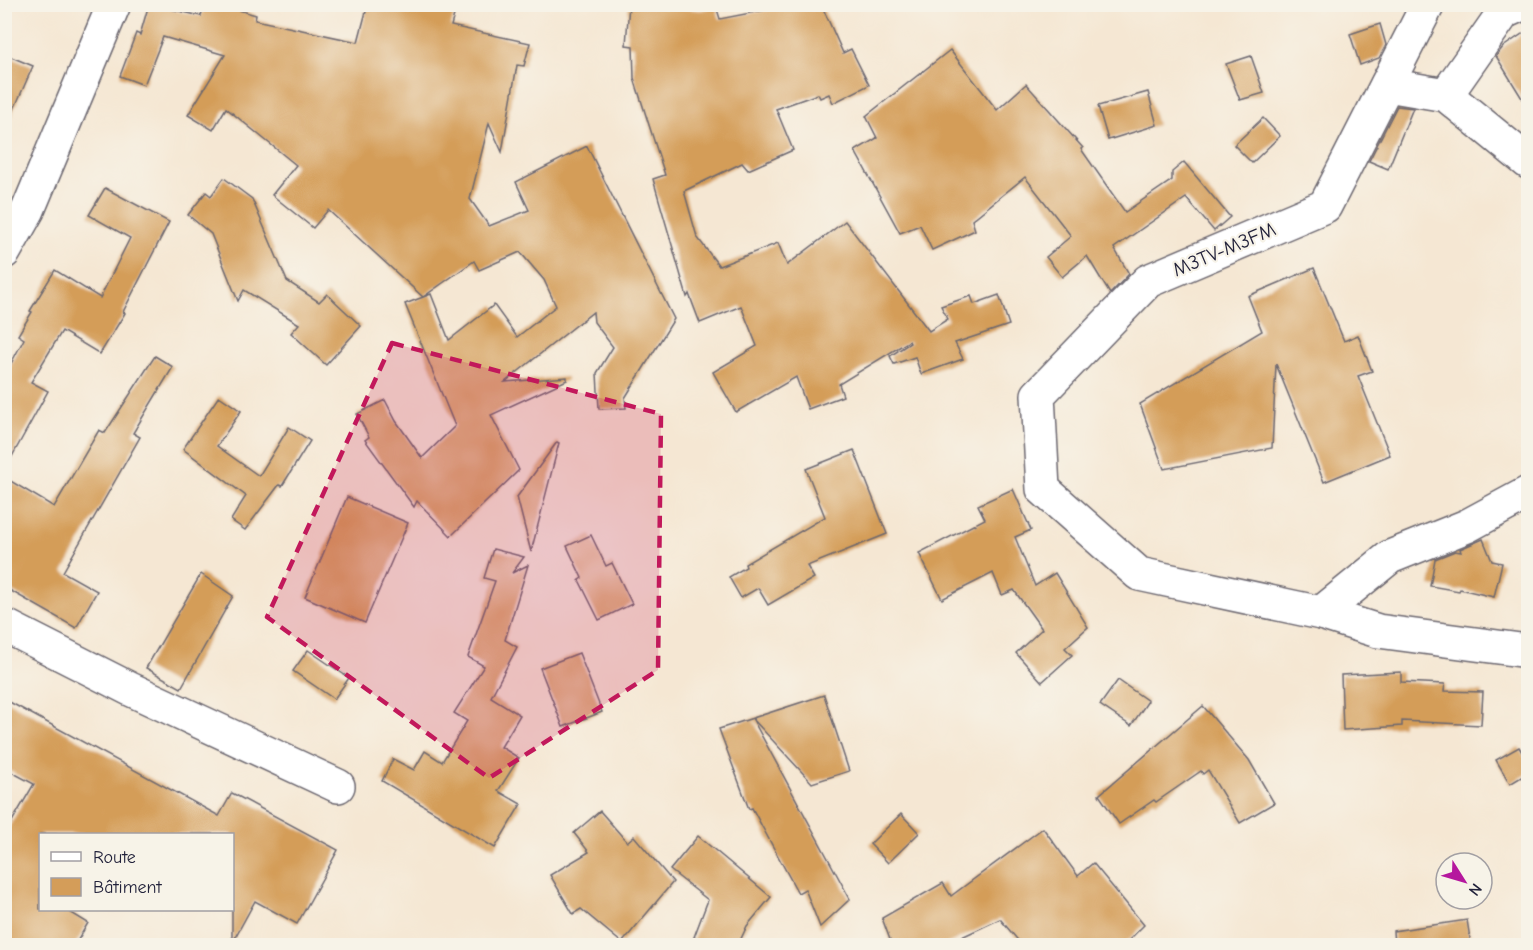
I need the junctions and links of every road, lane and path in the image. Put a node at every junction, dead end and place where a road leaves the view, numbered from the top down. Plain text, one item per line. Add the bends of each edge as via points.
1 (114, 4) edge
2 (1428, 4) edge
3 (1522, 4) edge
4 (1387, 85) junction
5 (1446, 95) junction
6 (1528, 162) edge
7 (4, 252) edge
8 (1528, 493) edge
9 (1321, 613) junction
10 (4, 625) edge
11 (1528, 651) edge
12 (338, 786) dead end

1 - 7 street via 28,210
2 - 4 street, M3TV-M3FM
3 - 5 street via 1504,12
4 - 5 street
4 - 9 street, M3TV-M3FM via 1325,206 1148,281 1038,395 1042,489 1139,574
5 - 6 street
8 - 9 street via 1467,526 1390,557
9 - 11 street via 1378,631
10 - 12 street

